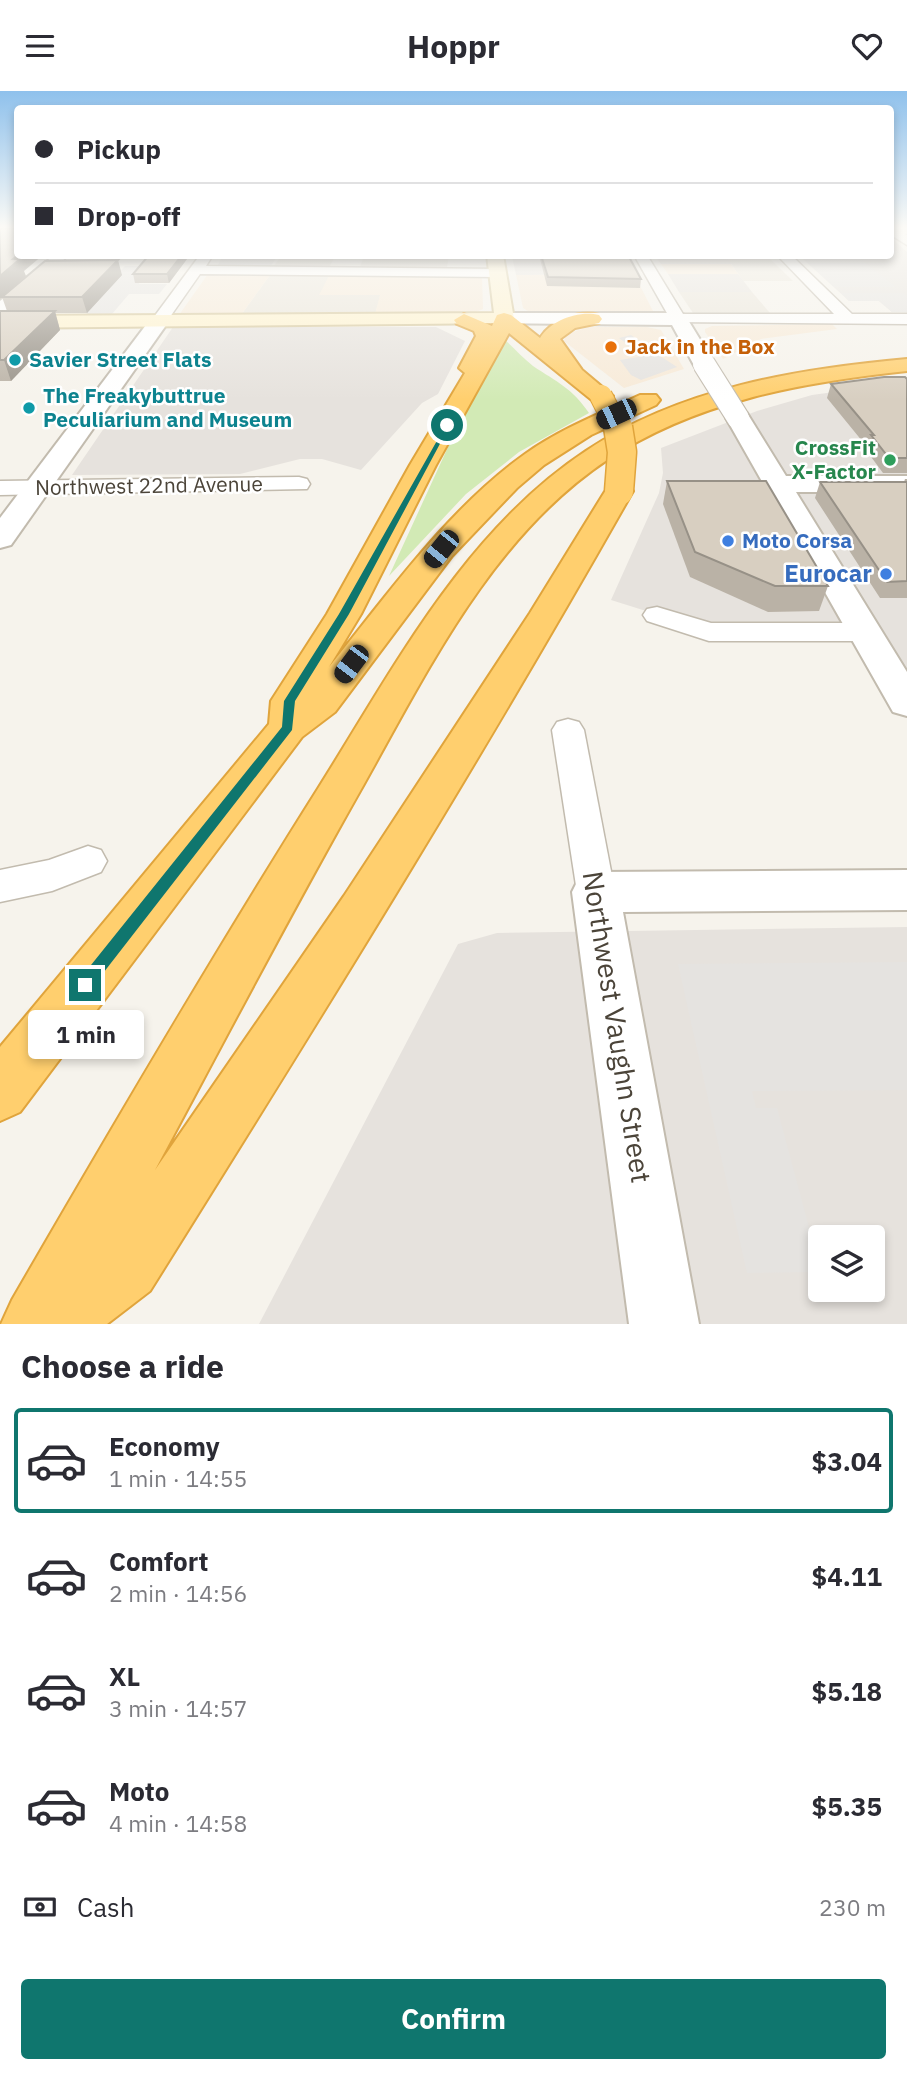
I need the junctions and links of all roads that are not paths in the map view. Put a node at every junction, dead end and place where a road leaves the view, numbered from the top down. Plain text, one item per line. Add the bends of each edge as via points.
1 (27, 286) edge
2 (185, 286) edge
3 (499, 286) edge
4 (658, 286) edge
5 (814, 286) edge
6 (0, 309) edge
7 (504, 319) junction
8 (592, 319) junction
9 (678, 319) junction
10 (848, 319) junction
11 (907, 319) edge
12 (464, 320) junction
13 (159, 321) junction
14 (0, 322) edge
15 (907, 348) edge
16 (907, 365) edge
17 (579, 379) junction
18 (459, 404) junction
19 (299, 484) dead end
20 (764, 484) junction
21 (907, 484) edge
22 (0, 488) edge
23 (37, 488) junction
24 (0, 539) edge
25 (657, 615) dead end
26 (864, 632) junction
27 (907, 703) edge
28 (288, 727) junction
29 (568, 730) dead end
30 (88, 861) dead end
31 (0, 886) edge
32 (907, 890) edge
33 (596, 892) junction
34 (0, 1092) edge
35 (36, 1324) edge
36 (50, 1324) edge
37 (664, 1324) edge

1 - 6 street
2 - 13 street
3 - 7 main road
4 - 9 street
5 - 10 street
7 - 8 street
7 - 12 main road
7 - 17 highway
7 - 18 highway
8 - 9 street
8 - 17 highway via 564,325 551,334
9 - 10 street
9 - 20 street, bridge via 738,418
10 - 11 street
12 - 13 main road
12 - 18 highway via 483,328 486,335
13 - 14 main road
13 - 23 street
15 - 28 highway via 823,357 724,376 659,396 570,437 535,459 476,511 321,703
16 - 35 highway via 785,382 695,407 655,424 615,444 561,481 503,540 457,600 284,882
17 - 36 highway, bridge via 601,396 622,435 619,491 369,899 127,1268
18 - 28 highway via 344,614 290,701
19 - 23 street, Northwest 22nd Avenue
20 - 21 street
20 - 26 street
22 - 23 street, Northwest 22nd Avenue
23 - 24 street
25 - 26 street via 709,632
26 - 27 street
28 - 34 highway
29 - 33 street, Northwest Vaughn Street
30 - 31 street via 52,875
32 - 33 street
33 - 37 street, Northwest Vaughn Street

